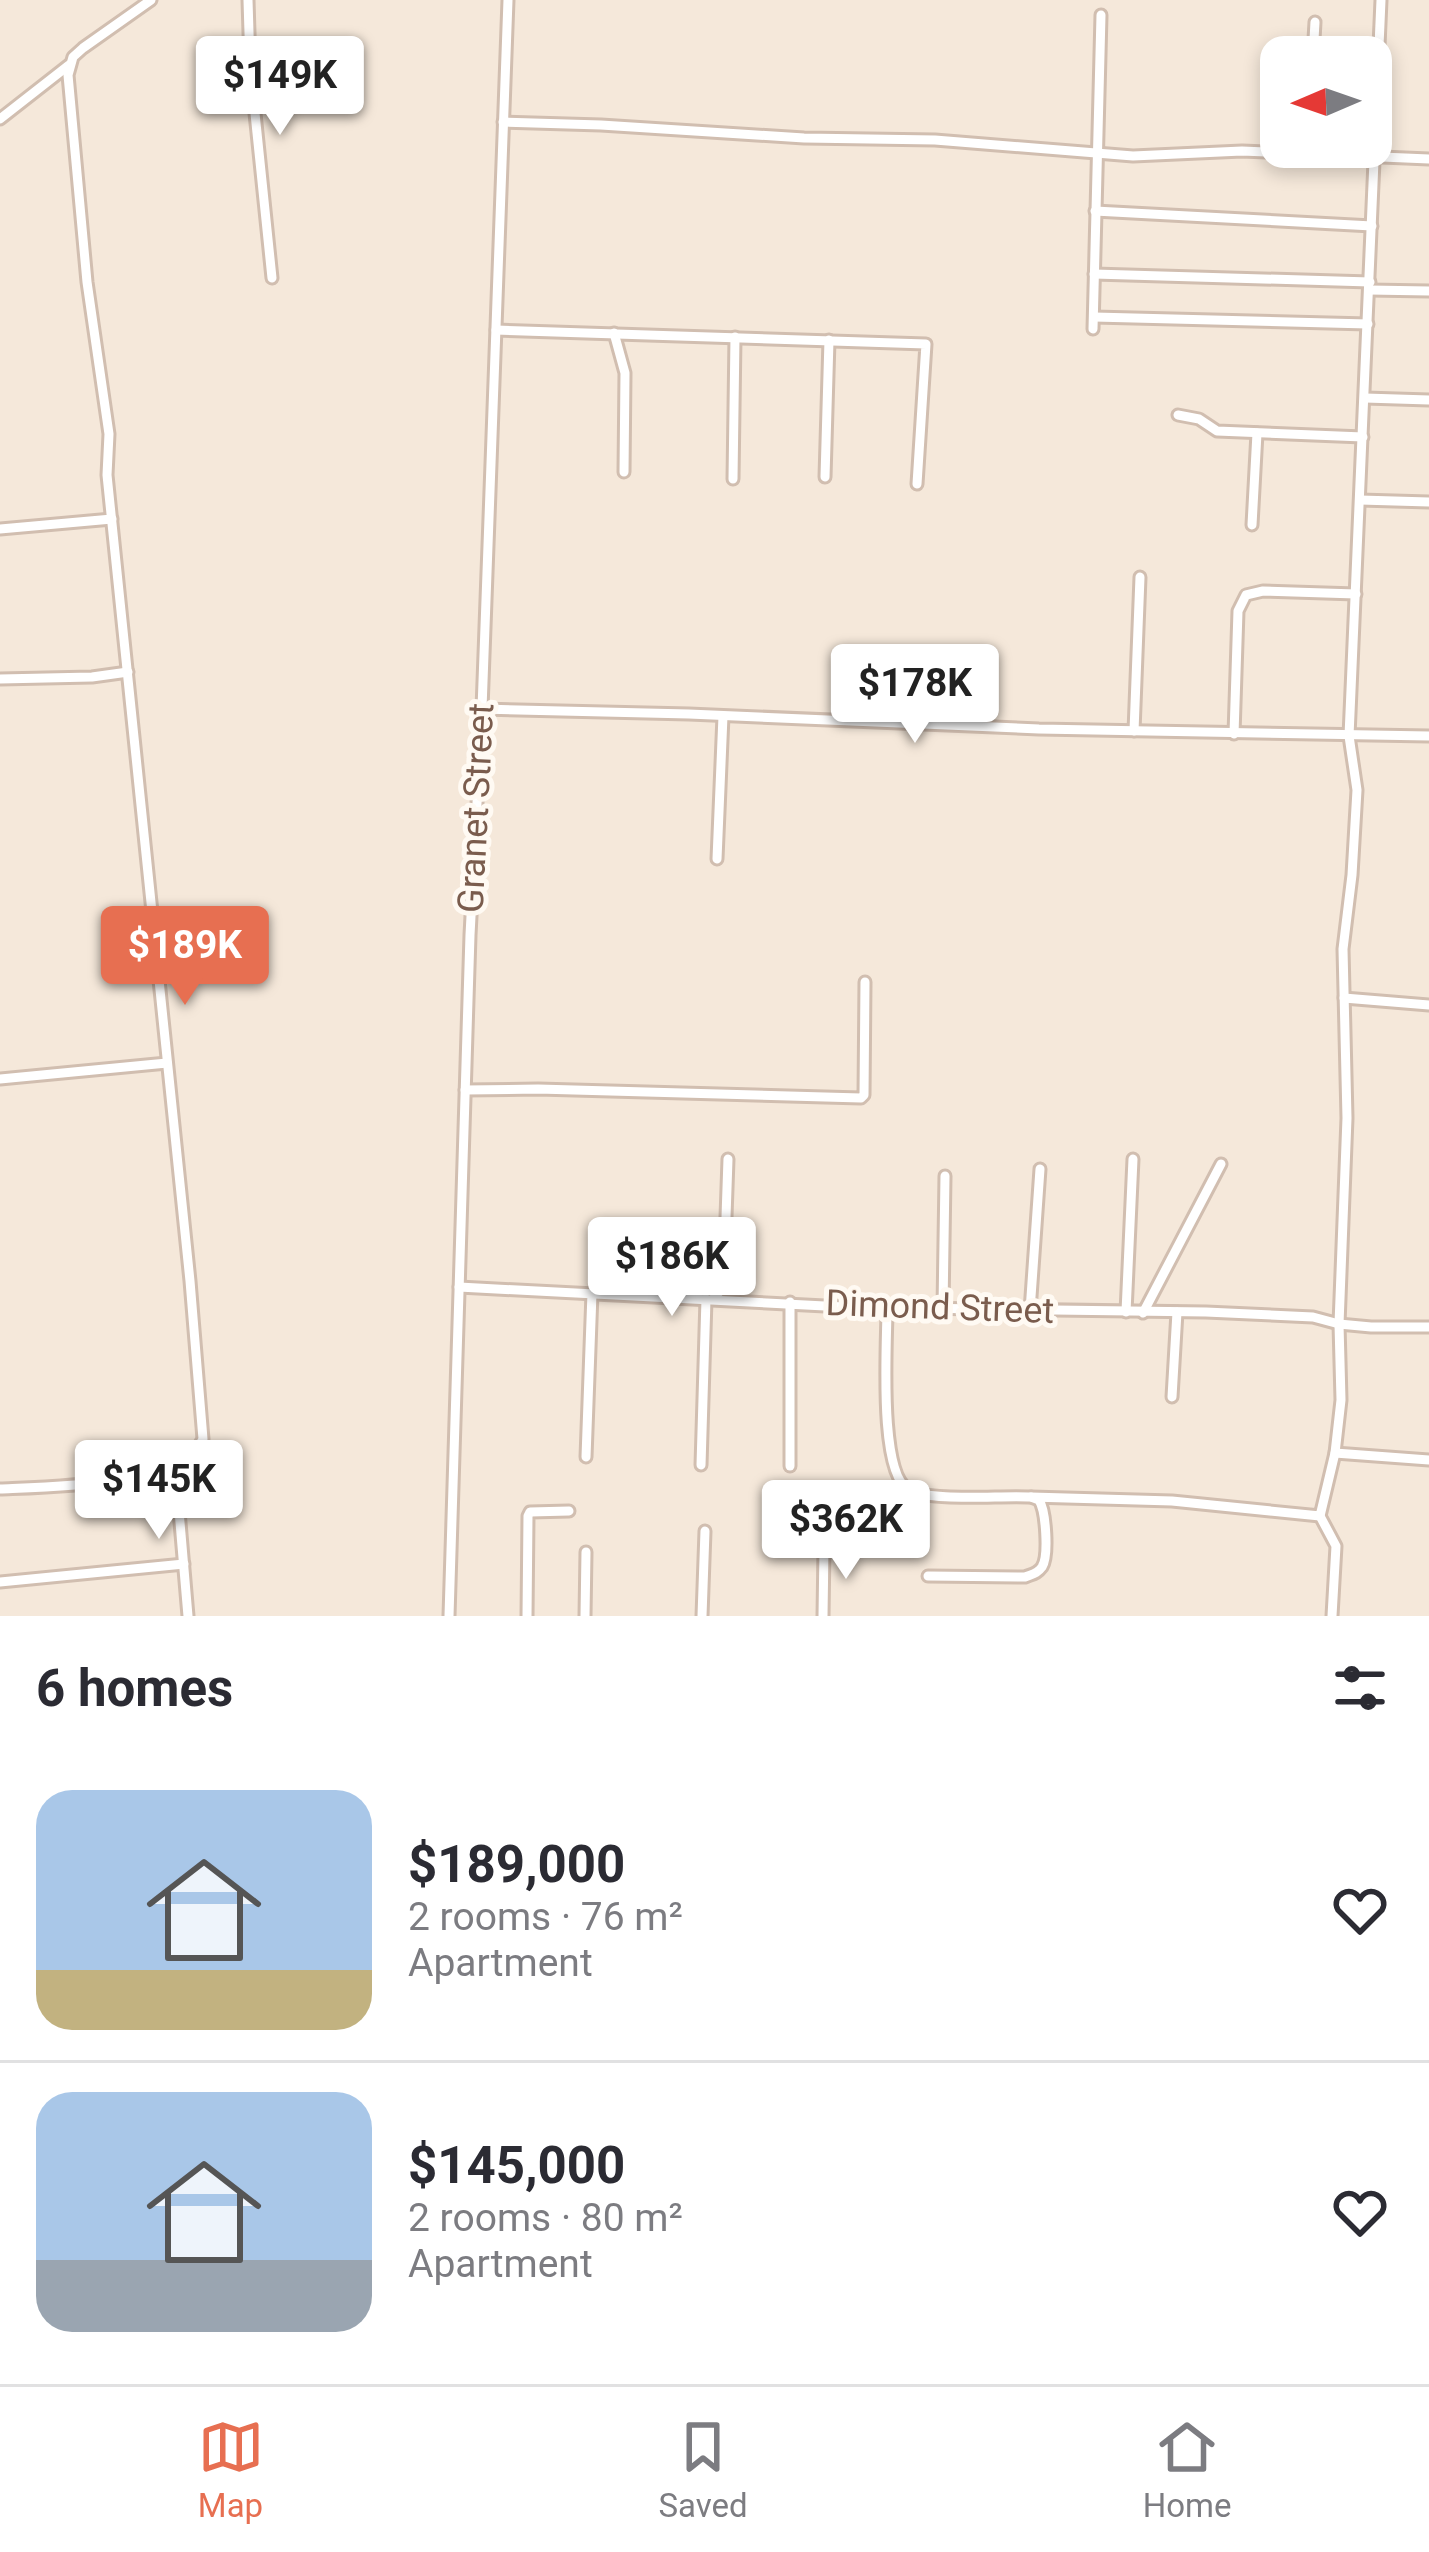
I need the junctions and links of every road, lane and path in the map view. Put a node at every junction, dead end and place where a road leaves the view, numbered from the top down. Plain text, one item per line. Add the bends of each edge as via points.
1 (151, 0) edge
2 (248, 0) edge
3 (508, 0) edge
4 (1381, 0) edge
5 (1101, 15) dead end
6 (1315, 22) dead end
7 (1314, 36) edge
8 (1380, 36) edge
9 (69, 65) junction
10 (0, 119) edge
11 (503, 122) junction
12 (1260, 151) edge
13 (1096, 154) junction
14 (1392, 158) edge
15 (1429, 159) edge
16 (1375, 168) edge
17 (1095, 211) junction
18 (1372, 226) junction
19 (1094, 274) junction
20 (272, 278) dead end
21 (1370, 286) junction
22 (1429, 291) edge
23 (1368, 324) junction
24 (496, 330) junction
25 (614, 333) junction
26 (735, 338) junction
27 (829, 340) junction
28 (1365, 398) junction
29 (1429, 400) edge
30 (1178, 415) dead end
31 (1257, 433) junction
32 (1363, 437) junction
33 (624, 472) dead end
34 (825, 478) dead end
35 (733, 479) dead end
36 (917, 484) dead end
37 (1360, 500) junction
38 (1429, 502) edge
39 (112, 519) junction
40 (1252, 525) dead end
41 (0, 529) edge
42 (1140, 577) dead end
43 (1356, 594) junction
44 (128, 672) junction
45 (0, 679) edge
46 (482, 709) junction
47 (722, 716) junction
48 (1134, 731) junction
49 (1234, 734) junction
50 (1349, 736) junction
51 (1429, 736) edge
52 (718, 859) dead end
53 (866, 982) dead end
54 (1344, 998) junction
55 (1429, 1005) edge
56 (167, 1063) junction
57 (0, 1078) edge
58 (465, 1090) junction
59 (728, 1159) dead end
60 (1133, 1159) dead end
61 (1221, 1164) dead end
62 (1040, 1169) dead end
63 (945, 1175) dead end
64 (459, 1287) junction
65 (592, 1293) junction
66 (710, 1299) junction
67 (790, 1302) junction
68 (887, 1307) junction
69 (944, 1308) junction
70 (1030, 1311) junction
71 (1126, 1312) junction
72 (1143, 1312) junction
73 (1178, 1312) junction
74 (1339, 1324) junction
75 (1429, 1327) edge
76 (1172, 1396) dead end
77 (1335, 1454) junction
78 (586, 1457) dead end
79 (1429, 1460) edge
80 (175, 1464) junction
81 (701, 1465) dead end
82 (790, 1466) dead end
83 (0, 1490) edge
84 (1031, 1497) junction
85 (569, 1511) dead end
86 (1320, 1516) junction
87 (705, 1532) dead end
88 (824, 1548) dead end
89 (586, 1552) dead end
90 (184, 1564) junction
91 (928, 1576) dead end
92 (0, 1582) edge
93 (188, 1616) edge
94 (449, 1616) edge
95 (527, 1616) edge
96 (585, 1616) edge
97 (702, 1616) edge
98 (823, 1616) edge
99 (1331, 1616) edge

1 - 9 street
2 - 20 street
3 - 11 street, Granet Street
4 - 8 street
5 - 13 street
6 - 7 street
9 - 10 street
9 - 39 street
11 - 13 street
11 - 24 street, Granet Street
12 - 13 street
13 - 17 street
14 - 15 street
16 - 18 street
17 - 18 street
17 - 19 street
18 - 21 street
19 - 21 street
19 - 23 street via 1094,323
21 - 22 street
21 - 23 street
23 - 28 street
24 - 25 street
24 - 46 street, Granet Street
25 - 26 street
25 - 33 street via 625,373
26 - 27 street
26 - 35 street
27 - 34 street
27 - 36 street via 926,344
28 - 29 street
28 - 32 street
30 - 31 street via 1217,431
31 - 32 street
31 - 40 street
32 - 37 street
37 - 38 street
37 - 43 street
39 - 41 street
39 - 44 street
42 - 48 street
43 - 49 street via 1246,595 1238,611
43 - 50 street
44 - 45 street
44 - 56 street
46 - 47 street
46 - 58 street, Granet Street
47 - 48 street
47 - 52 street
48 - 49 street
49 - 50 street
50 - 51 street
50 - 54 street via 1357,803
53 - 58 street via 861,1098
54 - 55 street
54 - 74 street
56 - 57 street
56 - 80 street via 202,1439
58 - 64 street, Granet Street
59 - 66 street via 723,1284
60 - 71 street
61 - 72 street
62 - 70 street
63 - 69 street
64 - 65 street, Dimond Street
64 - 94 street, Granet Street
65 - 66 street, Dimond Street
65 - 78 street
66 - 67 street, Dimond Street
66 - 81 street
67 - 68 street, Dimond Street
67 - 82 street
68 - 69 street, Dimond Street
68 - 84 street via 888,1430 904,1488
69 - 70 street, Dimond Street
70 - 71 street, Dimond Street
71 - 72 street, Dimond Street
72 - 73 street, Dimond Street
73 - 74 street, Dimond Street
73 - 76 street
74 - 75 street
74 - 77 street
77 - 79 street
77 - 86 street
80 - 83 street via 136,1478
80 - 90 street
84 - 86 street
84 - 91 street via 1046,1515 1045,1564 1037,1573
85 - 95 street via 527,1516
86 - 99 street via 1336,1546
87 - 97 street
88 - 98 street
89 - 96 street
90 - 92 street
90 - 93 street

